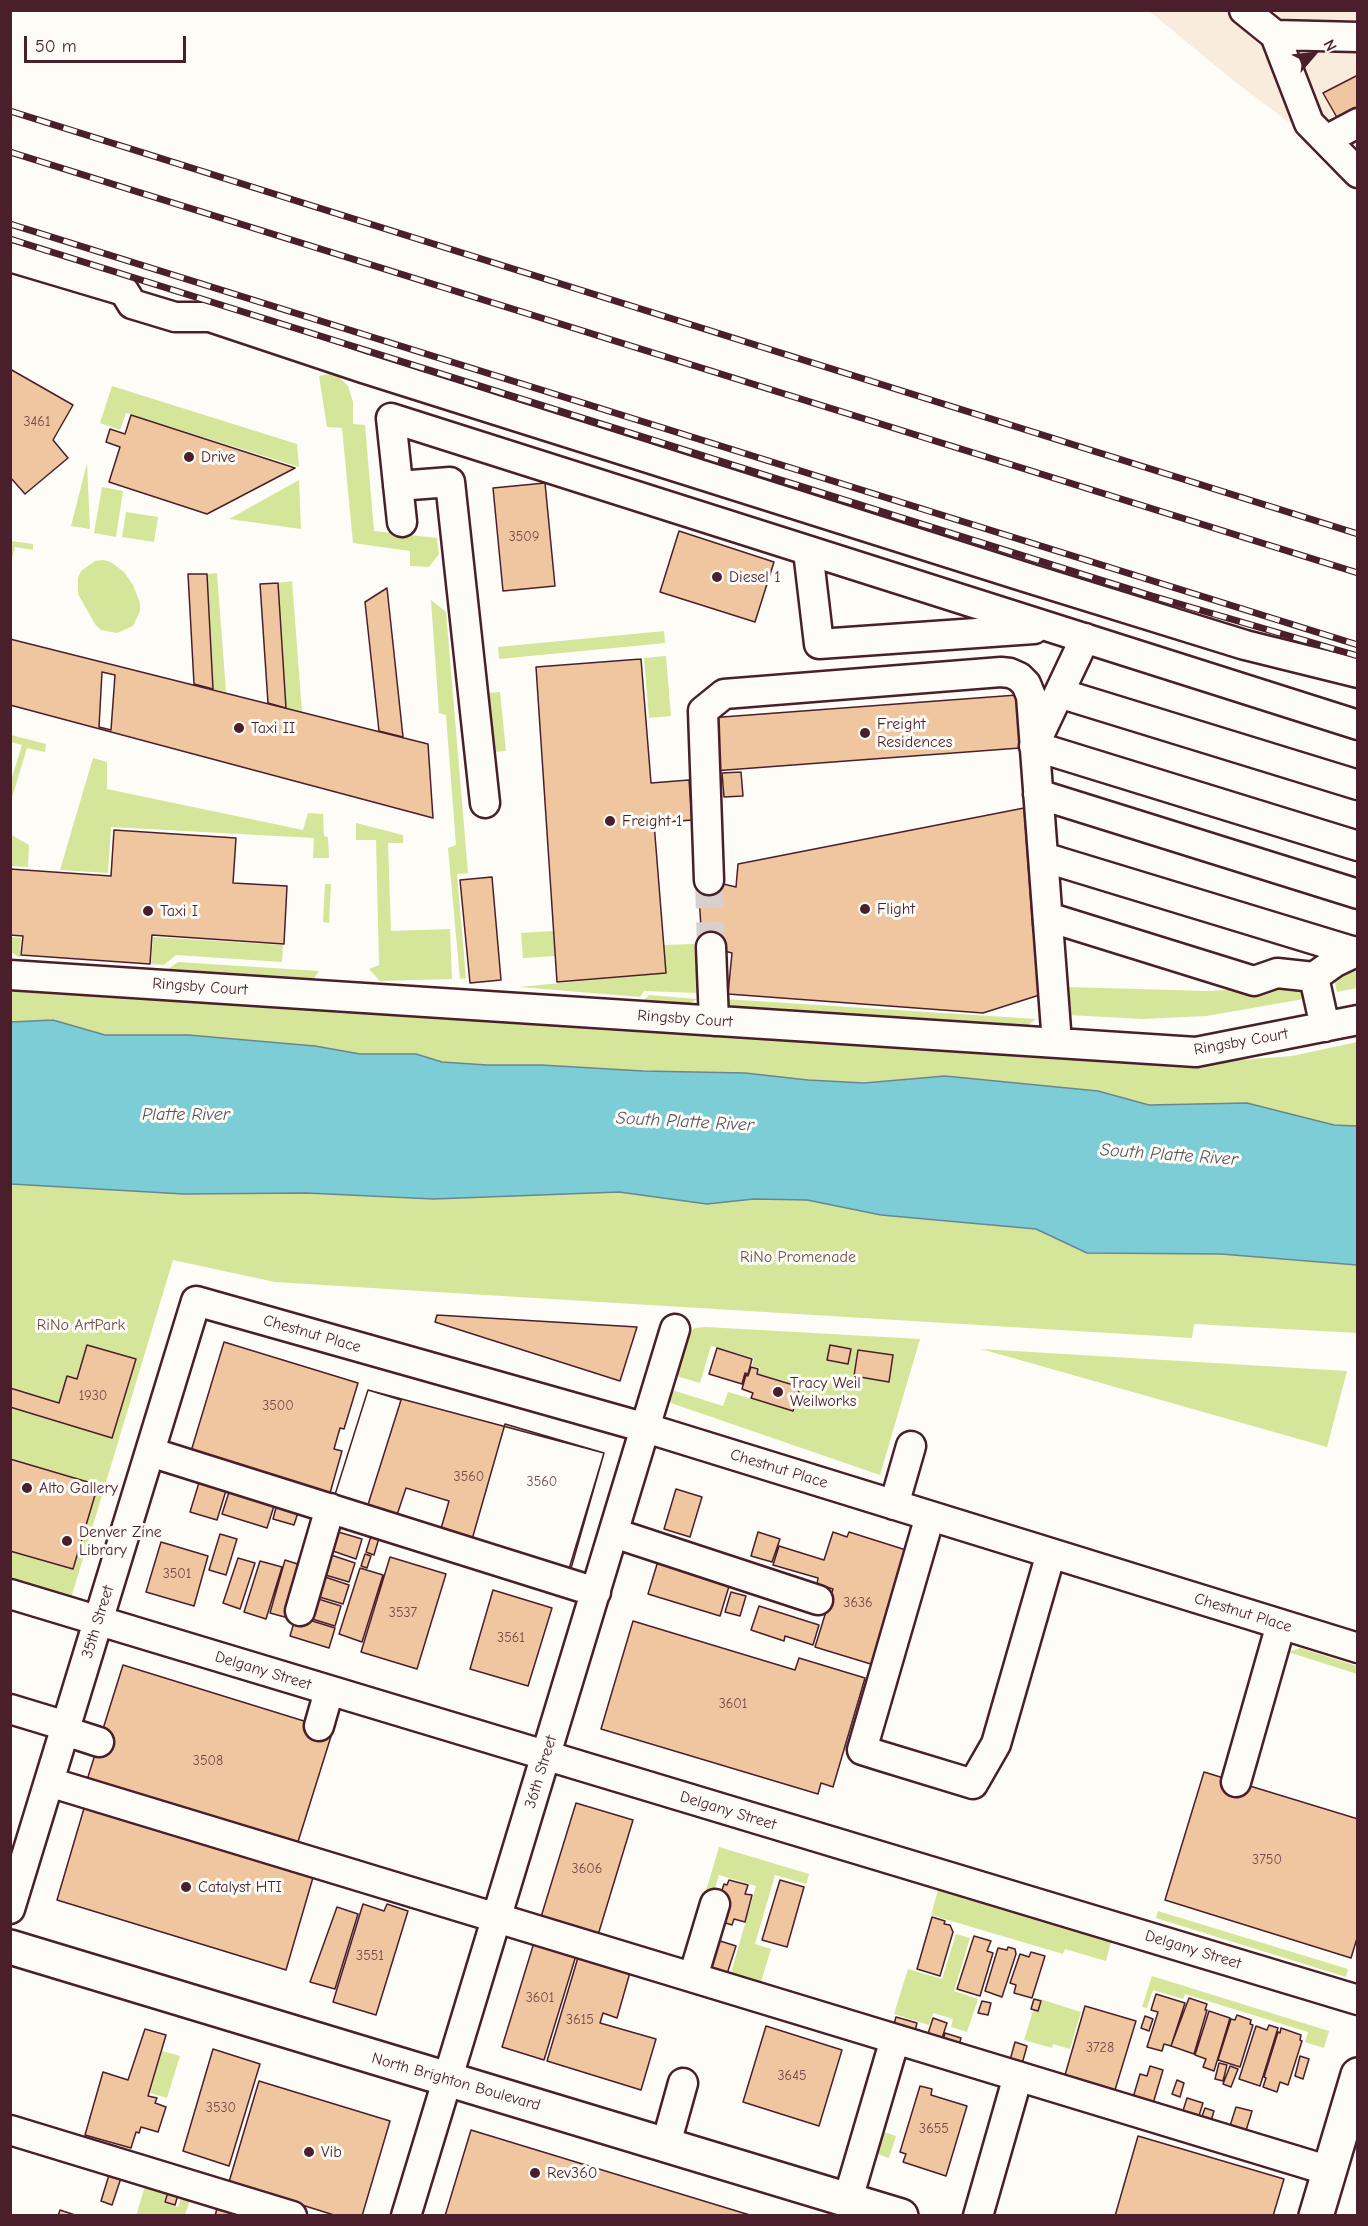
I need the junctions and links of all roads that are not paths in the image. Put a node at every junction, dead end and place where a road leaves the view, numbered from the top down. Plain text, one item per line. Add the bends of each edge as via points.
1 (1244, 10) edge
2 (1275, 35) junction
3 (1358, 37) edge
4 (1358, 123) edge
5 (1326, 140) junction
6 (1358, 173) edge
7 (10, 257) edge
8 (10, 276) edge
9 (93, 302) dead end
10 (398, 486) junction
11 (402, 522) dead end
12 (808, 551) junction
13 (1052, 628) junction
14 (1085, 638) junction
15 (1358, 673) edge
16 (1059, 693) junction
17 (1358, 725) edge
18 (1034, 746) junction
19 (1358, 784) edge
20 (1038, 794) junction
21 (485, 803) dead end
22 (1358, 846) edge
23 (1043, 857) junction
24 (709, 880) tunnel mouth
25 (1358, 894) edge
26 (1048, 917) junction
27 (711, 947) tunnel mouth
28 (1356, 951) edge
29 (10, 975) edge
30 (1314, 977) junction
31 (1358, 1020) edge
32 (714, 1021) junction
33 (1325, 1027) junction
34 (1058, 1043) junction
35 (196, 1301) joint
36 (675, 1329) dead end
37 (646, 1428) junction
38 (911, 1446) dead end
39 (150, 1452) junction
40 (894, 1505) junction
41 (330, 1508) junction
42 (930, 1516) junction
43 (614, 1533) junction
44 (1051, 1553) junction
45 (596, 1592) junction
46 (10, 1594) edge
47 (818, 1600) dead end
48 (300, 1611) dead end
49 (98, 1621) junction
50 (1281, 1624) junction
51 (1358, 1648) edge
52 (329, 1691) junction
53 (10, 1709) edge
54 (319, 1726) dead end
55 (66, 1729) junction
56 (99, 1742) dead end
57 (546, 1756) junction
58 (50, 1782) junction
59 (1236, 1782) dead end
60 (715, 1904) dead end
61 (10, 1908) edge
62 (497, 1918) junction
63 (10, 1947) edge
64 (698, 1986) junction
65 (1358, 2000) edge
66 (895, 2039) junction
67 (1358, 2075) edge
68 (1018, 2076) junction
69 (447, 2080) junction
70 (683, 2083) dead end
71 (10, 2130) edge
72 (666, 2144) junction
73 (1330, 2171) junction
74 (848, 2199) junction
75 (292, 2216) edge
76 (406, 2216) edge
77 (901, 2216) edge
78 (978, 2216) edge
79 (1316, 2216) edge

1 - 2 street
2 - 3 street
2 - 5 street via 1309,123
4 - 5 street
5 - 6 street
7 - 15 street via 124,291 132,304 154,311 175,317 210,317 1025,577 1245,645
8 - 9 street
10 - 11 street
10 - 12 street via 391,418
10 - 21 street via 450,482
12 - 13 street
12 - 13 street via 819,644
13 - 14 street
14 - 16 street
14 - 17 street
16 - 18 street
16 - 19 street
18 - 20 street
18 - 22 street
18 - 24 street via 1029,690 1019,677 1010,673 724,694 703,711
20 - 23 street
20 - 25 street
23 - 26 street
23 - 28 street
26 - 30 street via 1254,981 1277,972
26 - 34 street
27 - 32 street
28 - 30 street
29 - 32 street, Ringsby Court
30 - 33 street
31 - 33 street, Ringsby Court
32 - 34 street, Ringsby Court
33 - 34 street, Ringsby Court via 1196,1052
35 - 37 street, Chestnut Place
35 - 39 street, 35th Street
36 - 37 street, 36th Street
37 - 40 street, Chestnut Place
37 - 43 street, 36th Street
38 - 40 street
39 - 41 street
39 - 49 street, 35th Street
40 - 42 street, Chestnut Place
41 - 45 street
41 - 48 street
42 - 44 street, Chestnut Place
42 - 44 street via 862,1750 881,1756 973,1784 996,1744
43 - 45 street, 36th Street
43 - 47 street
44 - 50 street, Chestnut Place
45 - 57 street, 36th Street
46 - 49 street, Delgany Street
49 - 52 street, Delgany Street
49 - 55 street, 35th Street
50 - 51 street, Chestnut Place
50 - 59 street
52 - 54 street
52 - 57 street, Delgany Street
53 - 55 street
55 - 56 street
55 - 58 street, 35th Street
57 - 62 street, 36th Street
57 - 65 street, Delgany Street
58 - 61 street, 35th Street
58 - 62 street
60 - 64 street
62 - 64 street
62 - 69 street, 36th Street
63 - 69 main road, North Brighton Boulevard
64 - 66 street
66 - 68 street
66 - 74 street
67 - 73 main road
68 - 73 street
68 - 78 street
69 - 72 main road, North Brighton Boulevard
69 - 76 street, 36th Street
70 - 72 street
71 - 75 street
72 - 74 main road, North Brighton Boulevard
73 - 79 main road
74 - 77 main road, North Brighton Boulevard

